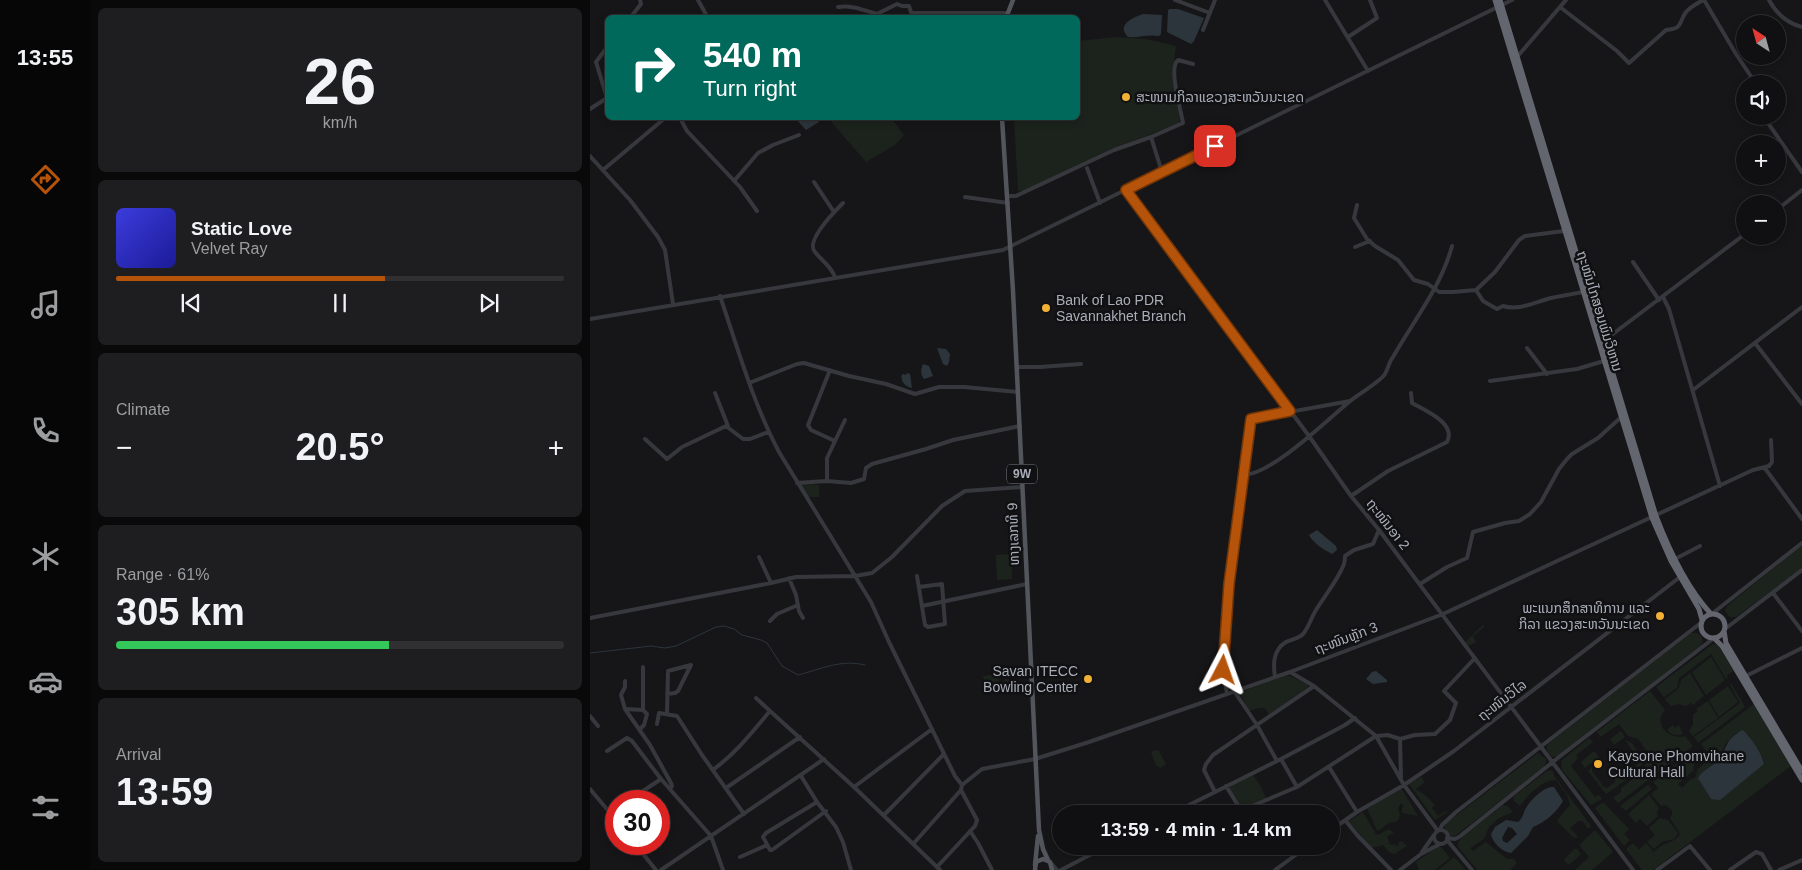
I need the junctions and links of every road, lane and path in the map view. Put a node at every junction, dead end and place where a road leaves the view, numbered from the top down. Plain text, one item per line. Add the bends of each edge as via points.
1 (640, 0) edge
2 (698, 0) edge
3 (1013, 0) edge
4 (1175, 0) edge
5 (1215, 0) edge
6 (1325, 0) edge
7 (1370, 0) edge
8 (1495, 0) edge
9 (1512, 0) edge
10 (1566, 0) edge
11 (1704, 0) edge
12 (1769, 0) edge
13 (1500, 5) edge
14 (838, 7) dead end
15 (1560, 7) junction
16 (1210, 13) junction
17 (632, 15) edge
18 (706, 15) edge
19 (913, 15) edge
20 (1007, 15) edge
21 (1802, 27) edge
22 (1203, 30) dead end
23 (1348, 37) junction
24 (605, 50) edge
25 (1517, 57) junction
26 (1193, 64) dead end
27 (1368, 71) junction
28 (1750, 75) edge
29 (605, 91) edge
30 (605, 99) edge
31 (590, 109) edge
32 (663, 120) edge
33 (681, 120) edge
34 (1002, 120) edge
35 (1769, 125) edge
36 (799, 135) dead end
37 (1150, 137) junction
38 (590, 156) edge
39 (1087, 168) dead end
40 (603, 170) junction
41 (1162, 172) junction
42 (1802, 172) edge
43 (734, 181) junction
44 (814, 182) dead end
45 (1126, 190) junction
46 (1802, 190) edge
47 (1008, 196) junction
48 (965, 197) dead end
49 (1100, 203) junction
50 (1786, 203) edge
51 (843, 204) dead end
52 (1008, 204) junction
53 (1357, 205) dead end
54 (757, 210) dead end
55 (834, 212) junction
56 (1564, 231) junction
57 (1370, 241) junction
58 (1736, 241) edge
59 (1452, 246) dead end
60 (1011, 247) junction
61 (1355, 247) dead end
62 (1633, 262) dead end
63 (835, 277) junction
64 (1435, 289) junction
65 (1476, 290) junction
66 (1583, 292) junction
67 (720, 296) junction
68 (1661, 299) junction
69 (673, 304) junction
70 (1802, 306) edge
71 (590, 319) edge
72 (1601, 343) junction
73 (1755, 343) junction
74 (1526, 348) dead end
75 (1604, 361) junction
76 (1081, 364) dead end
77 (1017, 367) junction
78 (830, 370) junction
79 (1547, 374) junction
80 (1490, 381) dead end
81 (749, 383) junction
82 (1693, 390) junction
83 (1018, 392) junction
84 (715, 393) dead end
85 (1411, 393) dead end
86 (1350, 402) junction
87 (1802, 404) edge
88 (1290, 411) junction
89 (1621, 418) junction
90 (844, 420) dead end
91 (728, 426) junction
92 (1020, 426) junction
93 (768, 432) junction
94 (1309, 436) junction
95 (645, 439) dead end
96 (836, 440) junction
97 (1771, 440) dead end
98 (1634, 452) junction
99 (1764, 467) junction
100 (1243, 475) junction
101 (828, 481) junction
102 (798, 482) junction
103 (1720, 486) junction
104 (1022, 487) junction
105 (1351, 496) junction
106 (1654, 517) junction
107 (1802, 518) edge
108 (1379, 530) junction
109 (1802, 543) edge
110 (1700, 546) dead end
111 (759, 557) dead end
112 (1676, 559) junction
113 (1802, 570) edge
114 (855, 576) junction
115 (917, 576) dead end
116 (789, 578) junction
117 (1680, 578) junction
118 (771, 583) junction
119 (1026, 584) junction
120 (1420, 584) junction
121 (919, 588) junction
122 (1773, 593) junction
123 (943, 602) junction
124 (798, 605) junction
125 (922, 606) junction
126 (1443, 614) junction
127 (1712, 614) junction
128 (590, 618) edge
129 (803, 618) dead end
130 (770, 621) dead end
131 (1702, 621) junction
132 (1725, 630) junction
133 (1802, 631) edge
134 (1714, 638) junction
135 (1802, 648) edge
136 (1475, 658) junction
137 (643, 667) dead end
138 (1290, 672) junction
139 (1742, 674) junction
140 (1275, 676) junction
141 (625, 681) dead end
142 (1314, 686) junction
143 (1234, 691) junction
144 (668, 694) junction
145 (1227, 694) junction
146 (756, 698) dead end
147 (1511, 707) junction
148 (625, 709) junction
149 (643, 710) junction
150 (770, 711) junction
151 (667, 714) junction
152 (590, 716) edge
153 (1355, 718) junction
154 (657, 724) dead end
155 (1256, 725) junction
156 (598, 726) dead end
157 (640, 729) junction
158 (932, 729) junction
159 (1376, 736) junction
160 (800, 737) junction
161 (1400, 739) junction
162 (1542, 747) junction
163 (607, 752) dead end
164 (944, 754) junction
165 (824, 759) junction
166 (1035, 759) junction
167 (1279, 760) junction
168 (1552, 762) junction
169 (1329, 767) junction
170 (714, 769) junction
171 (1802, 771) edge
172 (801, 776) junction
173 (1400, 778) junction
174 (661, 779) junction
175 (1802, 780) edge
176 (1404, 785) junction
177 (1226, 786) junction
178 (854, 787) junction
179 (1297, 787) junction
180 (726, 788) junction
181 (961, 788) junction
182 (590, 789) edge
183 (670, 789) junction
184 (644, 790) edge
185 (1215, 792) junction
186 (817, 802) junction
187 (1189, 805) edge
188 (605, 807) edge
189 (826, 811) junction
190 (1357, 812) junction
191 (744, 814) junction
192 (884, 815) junction
193 (1346, 820) junction
194 (1430, 822) junction
195 (1340, 824) edge
196 (1442, 825) junction
197 (1039, 830) junction
198 (970, 831) junction
199 (1436, 832) junction
200 (711, 836) junction
201 (1447, 839) junction
202 (1456, 839) junction
203 (914, 844) junction
204 (1441, 844) junction
205 (767, 845) junction
206 (1456, 851) junction
207 (1421, 854) junction
208 (644, 855) edge
209 (1089, 855) edge
210 (1296, 855) edge
211 (740, 857) dead end
212 (1802, 860) edge
213 (1050, 861) junction
214 (939, 868) edge
215 (1035, 868) edge
216 (656, 870) edge
217 (661, 870) edge
218 (722, 870) edge
219 (851, 870) edge
220 (992, 870) edge
221 (1052, 870) edge
222 (1059, 870) edge
223 (1275, 870) edge
224 (1391, 870) edge
225 (1400, 870) edge
226 (1472, 870) edge
227 (1634, 870) edge
228 (1657, 870) edge
229 (1710, 870) edge
230 (1730, 870) edge
231 (1771, 870) edge
232 (1779, 870) edge

1 - 17 street via 641,4
2 - 18 street
3 - 20 main road
4 - 16 street
5 - 16 street
6 - 23 street
7 - 23 street via 1377,18
8 - 13 highway, ຖະໜົນໄກສອນພົມວິຫານ
9 - 13 street
10 - 15 street
11 - 15 street via 1686,12 1679,26 1666,30 1629,63
11 - 28 street
12 - 21 street via 1790,24
13 - 25 highway, ຖະໜົນໄກສອນພົມວິຫານ
13 - 27 street
13 - 56 highway, ຖະໜົນໄກສອນພົມວິຫານ
14 - 19 street via 858,7 876,14 897,4 909,6
15 - 25 street
16 - 22 street
19 - 20 street
23 - 27 street
24 - 29 street via 596,62
25 - 72 highway, ຖະໜົນໄກສອນພົມວິຫານ
26 - 37 street via 1178,60 1175,64 1174,78 1183,123
27 - 41 street
30 - 31 street
32 - 40 street
33 - 43 street via 691,136
34 - 47 main road, ທາງເລກທີ 9 / 9W
35 - 42 street
36 - 43 street via 758,153
37 - 41 street
37 - 47 street via 1114,150 1016,196
38 - 40 street
39 - 49 street
40 - 69 street via 658,236 666,256
41 - 45 street
43 - 54 street
44 - 55 street
45 - 49 street
45 - 88 street, ຖະໜົນອາ 2
46 - 50 street
47 - 52 main road, ທາງເລກທີ 9 / 9W
48 - 52 street
49 - 60 street
51 - 55 street
52 - 60 main road, ທາງເລກທີ 9 / 9W
53 - 57 street via 1354,218
55 - 63 street via 814,239 812,248 828,264
56 - 65 street via 1525,236 1519,240 1495,272
56 - 66 highway, ຖະໜົນໄກສອນພົມວິຫານ
57 - 61 street
57 - 64 street via 1398,260 1414,280
58 - 68 street
59 - 64 street
60 - 63 street
60 - 77 main road, ທາງເລກທີ 9 / 9W
62 - 68 street
63 - 67 street
64 - 65 street via 1438,292
64 - 86 street via 1384,375
65 - 66 street via 1483,301 1497,309 1503,306 1516,308
66 - 72 highway, ຖະໜົນໄກສອນພົມວິຫານ
67 - 69 street
67 - 81 street
68 - 72 street
68 - 82 street via 1669,309
69 - 71 street
70 - 73 street
72 - 75 highway, ຖະໜົນໄກສອນພົມວິຫານ
72 - 98 highway, ຖະໜົນໄກສອນພົມວິຫານ
73 - 82 street
73 - 87 street
74 - 79 street
75 - 79 street via 1577,370
75 - 89 highway, ຖະໜົນໄກສອນພົມວິຫານ
76 - 77 street
77 - 83 main road, ທາງເລກທີ 9 / 9W
78 - 81 street via 800,363
78 - 83 street via 915,394 939,387
78 - 96 street via 808,425 811,430
79 - 80 street
81 - 93 street
82 - 103 street
83 - 92 main road, ທາງເລກທີ 9 / 9W
84 - 91 street
85 - 105 street via 1412,403 1446,426 1446,442 1388,471
86 - 88 street
86 - 94 street
88 - 94 street, ຖະໜົນອາ 2
88 - 100 street via 1251,419
89 - 98 highway, ຖະໜົນໄກສອນພົມວິຫານ
89 - 120 street via 1567,459 1530,514 1519,522 1473,532 1467,558
90 - 96 street
91 - 93 street via 743,439
91 - 95 street via 682,447 667,459
92 - 101 street via 953,440 872,464 866,468 864,480 851,483
92 - 104 main road, ທາງເລກທີ 9 / 9W
93 - 102 street
94 - 100 street via 1282,458 1252,475
94 - 105 street, ຖະໜົນອາ 2
96 - 101 street via 827,458
97 - 99 street via 1772,462
98 - 106 highway, ຖະໜົນໄກສອນພົມວິຫານ
99 - 103 street, ຖະໜົນຫຼັກ 3
99 - 107 street
100 - 145 street via 1223,663
101 - 102 street
102 - 114 street
103 - 106 street, ຖະໜົນຫຼັກ 3
104 - 114 street via 958,494 878,569
104 - 119 main road, ທາງເລກທີ 9 / 9W
105 - 108 street, ຖະໜົນອາ 2
106 - 112 highway, ຖະໜົນໄກສອນພົມວິຫານ
106 - 117 highway, ຖະໜົນໄກສອນພົມວິຫານ via 1660,540
106 - 126 street, ຖະໜົນຫຼັກ 3
108 - 120 street, ຖະໜົນອາ 2
108 - 140 street via 1373,544 1345,556 1345,562 1302,635 1286,642 1276,653
109 - 127 street
110 - 112 street
111 - 118 street
112 - 127 highway, ຖະໜົນໄກສອນພົມວິຫານ
113 - 122 street
114 - 116 street
114 - 158 street via 871,602
115 - 121 street
116 - 118 street
116 - 124 street
117 - 131 highway, ຖະໜົນໄກສອນພົມວິຫານ
117 - 147 street, ຖະໜົນວິໄລ
118 - 128 street
119 - 123 street
119 - 166 main road, ທາງເລກທີ 9 / 9W
120 - 126 street, ຖະໜົນອາ 2
121 - 123 street via 942,584
121 - 125 street
122 - 132 street
122 - 133 street
123 - 125 street
123 - 125 street via 945,624 925,625
124 - 129 street
124 - 130 street via 777,614
126 - 136 street, ຖະໜົນອາ 2
126 - 138 street, ຖະໜົນຫຼັກ 3
127 - 131 highway
127 - 132 highway via 1723,618
131 - 134 highway via 1704,633
131 - 162 street
132 - 134 highway
132 - 139 highway via 1726,643
134 - 139 highway
134 - 168 street
135 - 139 street
136 - 147 street, ຖະໜົນອາ 2
136 - 161 street via 1444,691 1456,703 1448,721 1435,734
137 - 149 street
138 - 140 street, ຖະໜົນຫຼັກ 3
138 - 142 street
139 - 171 highway
139 - 175 highway
140 - 143 street, ຖະໜົນຫຼັກ 3
141 - 148 street via 621,696
142 - 153 street
142 - 155 street
143 - 145 street, ຖະໜົນຫຼັກ 3
143 - 155 street
144 - 144 street via 668,671 690,664 678,691
144 - 151 street
145 - 166 street, ຖະໜົນຫຼັກ 3
146 - 150 street
147 - 162 street, ຖະໜົນອາ 2
147 - 176 street, ຖະໜົນວິໄລ
148 - 149 street
148 - 157 street
149 - 157 street via 647,714
150 - 160 street
150 - 170 street
151 - 154 street via 659,713
151 - 170 street via 677,716
152 - 156 street
153 - 159 street
153 - 167 street
155 - 167 street
155 - 185 street via 1213,755 1206,764 1204,770
157 - 183 street via 672,783
158 - 164 street
158 - 178 street
159 - 161 street via 1388,734
159 - 169 street
159 - 173 street
160 - 165 street
160 - 180 street
161 - 173 street
162 - 168 street, ຖະໜົນອາ 2
162 - 196 street
163 - 174 street via 629,738
164 - 181 street
164 - 192 street
165 - 172 street
165 - 178 street
166 - 181 street, ຖະໜົນຫຼັກ 3 via 982,769
166 - 197 main road, ທາງເລກທີ 9 / 9W
167 - 177 street
167 - 179 street
168 - 202 street
168 - 227 street, ຖະໜົນອາ 2
169 - 179 street
169 - 190 street
170 - 180 street
172 - 186 street
172 - 191 street
173 - 176 street
174 - 183 street
174 - 184 street
176 - 190 street, ຖະໜົນວິໄລ
176 - 194 street
177 - 179 street via 1239,807 1245,809
177 - 185 street
178 - 192 street
180 - 191 street
181 - 198 street via 977,820
181 - 203 street, ຖະໜົນຫຼັກ 3
182 - 188 street
183 - 200 street
185 - 187 street
186 - 189 street
186 - 205 street via 766,833 763,837
189 - 205 street via 772,850
189 - 219 street via 840,834
190 - 193 street, ຖະໜົນວິໄລ
191 - 200 street
192 - 203 street
193 - 195 street, ຖະໜົນວິໄລ
193 - 224 street
194 - 196 street
194 - 199 street
196 - 199 street
197 - 213 main road, ທາງເລກທີ 9 / 9W via 1043,849
197 - 215 main road, ທາງເລກທີ 9 / 9W
198 - 214 street
198 - 220 street
199 - 201 street via 1446,832
199 - 204 street via 1435,841
199 - 207 street
200 - 217 street
200 - 218 street
201 - 202 street
201 - 204 street
201 - 206 street
202 - 206 street
203 - 214 street
204 - 206 street
204 - 207 street
205 - 211 street
206 - 226 street
207 - 225 street
208 - 216 street
209 - 222 street
210 - 223 street
212 - 232 street
213 - 215 main road, ທາງເລກທີ 9 / 9W via 1040,859
213 - 221 main road, ທາງເລກທີ 9 / 9W
213 - 222 street
228 - 229 street via 1690,846
230 - 231 street via 1756,852 1762,854

